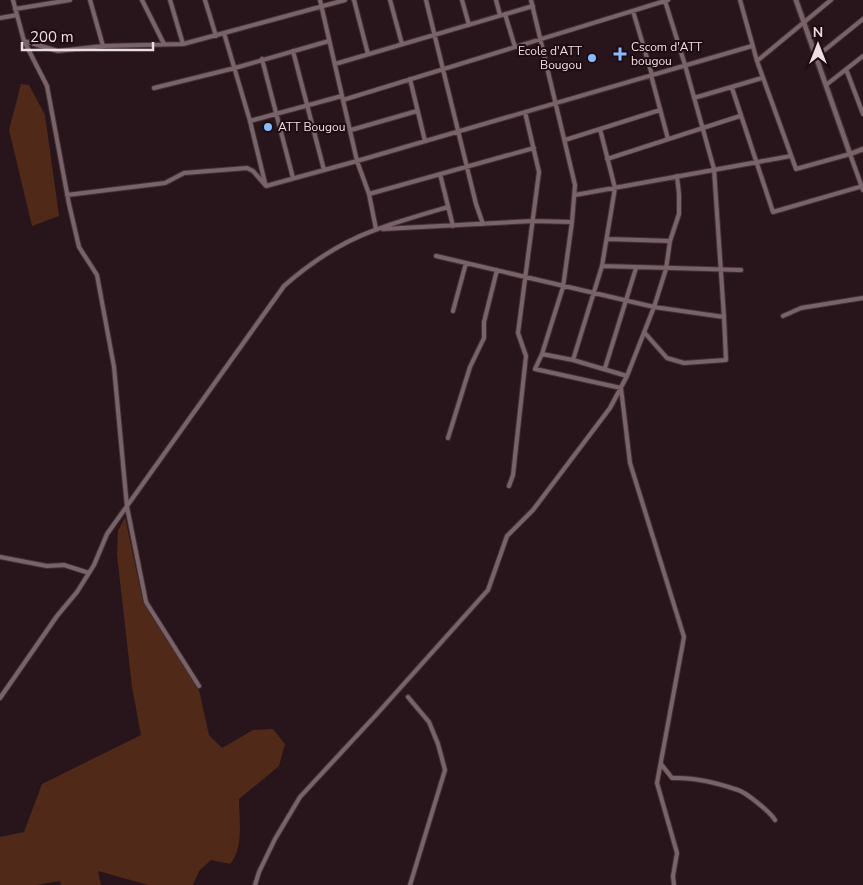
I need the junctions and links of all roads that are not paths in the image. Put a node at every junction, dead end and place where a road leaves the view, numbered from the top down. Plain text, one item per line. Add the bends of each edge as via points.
1 (13, 0) edge
2 (70, 0) edge
3 (90, 0) edge
4 (142, 0) edge
5 (170, 0) edge
6 (205, 0) edge
7 (320, 0) edge
8 (345, 0) edge
9 (354, 0) edge
10 (390, 0) edge
11 (426, 0) edge
12 (462, 0) edge
13 (496, 0) edge
14 (532, 0) edge
15 (645, 0) edge
16 (666, 0) edge
17 (740, 0) edge
18 (796, 0) edge
19 (831, 0) edge
20 (826, 2) edge
21 (321, 6) junction
22 (533, 6) junction
23 (647, 6) junction
24 (15, 9) junction
25 (633, 11) junction
26 (17, 15) junction
27 (503, 15) junction
28 (0, 18) edge
29 (863, 19) edge
30 (804, 22) junction
31 (469, 25) junction
32 (224, 33) junction
33 (435, 35) junction
34 (216, 36) junction
35 (540, 39) junction
36 (24, 41) junction
37 (329, 41) junction
38 (164, 44) junction
39 (183, 44) junction
40 (402, 44) junction
41 (103, 46) junction
42 (752, 46) junction
43 (515, 47) junction
44 (293, 51) junction
45 (368, 54) junction
46 (861, 57) edge
47 (816, 58) junction
48 (262, 59) junction
49 (757, 61) junction
50 (863, 62) edge
51 (334, 64) junction
52 (685, 65) junction
53 (235, 68) junction
54 (444, 69) junction
55 (846, 69) junction
56 (652, 75) junction
57 (762, 78) junction
58 (410, 79) junction
59 (826, 85) junction
60 (154, 88) dead end
61 (732, 88) junction
62 (343, 98) junction
63 (694, 98) junction
64 (556, 103) junction
65 (308, 106) junction
66 (660, 110) junction
67 (418, 111) junction
68 (525, 112) junction
69 (276, 114) junction
70 (863, 114) edge
71 (740, 116) junction
72 (250, 121) junction
73 (703, 128) junction
74 (600, 129) junction
75 (351, 130) junction
76 (459, 132) junction
77 (668, 139) junction
78 (565, 140) junction
79 (425, 141) junction
80 (534, 148) junction
81 (863, 149) edge
82 (850, 154) junction
83 (791, 156) junction
84 (607, 159) junction
85 (357, 161) junction
86 (756, 162) junction
87 (467, 166) junction
88 (324, 170) junction
89 (714, 170) junction
90 (440, 174) junction
91 (677, 176) junction
92 (293, 178) junction
93 (266, 186) junction
94 (863, 187) edge
95 (615, 188) junction
96 (369, 194) junction
97 (67, 195) junction
98 (575, 195) junction
99 (448, 207) junction
100 (533, 221) junction
101 (572, 222) junction
102 (483, 224) junction
103 (452, 226) junction
104 (376, 229) junction
105 (608, 240) junction
106 (670, 240) junction
107 (436, 256) dead end
108 (466, 263) junction
109 (602, 266) junction
110 (636, 268) junction
111 (666, 269) junction
112 (497, 270) junction
113 (721, 270) junction
114 (741, 270) dead end
115 (525, 277) junction
116 (562, 286) junction
117 (594, 293) junction
118 (863, 298) edge
119 (627, 300) junction
120 (654, 307) junction
121 (453, 311) dead end
122 (783, 316) dead end
123 (724, 317) junction
124 (644, 332) junction
125 (542, 354) junction
126 (574, 360) junction
127 (605, 368) junction
128 (627, 376) junction
129 (621, 388) junction
130 (448, 438) dead end
131 (508, 486) dead end
132 (127, 507) junction
133 (0, 557) edge
134 (89, 573) junction
135 (199, 686) dead end
136 (408, 697) dead end
137 (0, 698) edge
138 (661, 764) junction
139 (775, 820) dead end
140 (255, 885) edge
141 (410, 885) edge
142 (674, 885) edge

1 - 24 street
2 - 24 street
3 - 41 street
4 - 38 street
5 - 39 street
6 - 34 street
7 - 21 street
8 - 21 street
9 - 45 street
10 - 40 street
11 - 33 street
12 - 31 street
13 - 27 street
14 - 22 street
15 - 23 street
16 - 23 street
16 - 52 street
17 - 42 street
18 - 30 street
19 - 20 street
20 - 30 street
21 - 32 street
21 - 37 street
22 - 27 street
22 - 35 street
23 - 25 street
24 - 26 street
25 - 35 street
25 - 56 street
26 - 28 street
26 - 36 street
27 - 31 street
27 - 43 street
29 - 47 street
30 - 47 street
30 - 49 street
31 - 33 street
32 - 34 street
32 - 53 street
33 - 40 street
33 - 54 street
34 - 39 street
35 - 43 street
35 - 64 street
36 - 41 street via 58,51
36 - 97 street via 47,86
37 - 44 street
37 - 51 street
38 - 39 street
38 - 41 street
40 - 45 street
42 - 49 street
42 - 52 street
43 - 54 street
44 - 48 street
44 - 65 street
45 - 51 street
46 - 50 street
46 - 55 street
47 - 59 street
48 - 53 street
48 - 69 street
49 - 57 street
51 - 62 street
52 - 56 street
52 - 63 street
53 - 60 street
53 - 72 street
54 - 58 street
54 - 76 street
55 - 59 street
55 - 70 street
56 - 64 street
56 - 66 street
57 - 61 street
57 - 83 street
58 - 62 street
58 - 67 street
59 - 82 street
61 - 63 street
61 - 71 street
62 - 65 street
62 - 75 street
63 - 73 street
64 - 68 street
64 - 78 street
65 - 69 street
65 - 88 street
66 - 74 street
66 - 77 street
67 - 75 street
67 - 79 street
68 - 76 street
68 - 80 street
69 - 72 street
69 - 92 street
71 - 73 street
71 - 86 street
72 - 93 street
73 - 77 street
73 - 89 street
74 - 78 street
74 - 84 street
75 - 85 street
76 - 79 street
76 - 87 street
77 - 84 street
78 - 98 street
79 - 85 street
80 - 87 street
80 - 100 street via 539,172
81 - 82 street
82 - 83 street via 796,169
82 - 94 street
83 - 86 street
84 - 95 street
85 - 88 street
85 - 96 street
86 - 89 street
86 - 94 street via 774,212
87 - 90 street
87 - 102 street
88 - 92 street
89 - 91 street
89 - 113 street
90 - 96 street
90 - 99 street
91 - 95 street
91 - 106 street via 678,214
92 - 93 street
93 - 97 street via 247,168 184,173 165,183
95 - 98 street
95 - 105 street
96 - 104 street
97 - 132 street via 79,247 97,275 114,367
98 - 101 street
99 - 103 street
99 - 104 street
100 - 101 street
100 - 102 street
100 - 115 street
101 - 116 street
102 - 103 street
103 - 104 street
104 - 132 street via 303,269 284,286
105 - 106 street
105 - 109 street
106 - 111 street
107 - 108 street
108 - 112 street
108 - 121 street
109 - 110 street
109 - 117 street
110 - 111 street
110 - 119 street
111 - 113 street
111 - 120 street
112 - 115 street
112 - 130 street via 484,322 484,338 470,367
113 - 114 street
113 - 123 street
115 - 116 street
115 - 131 street via 518,332 526,356 513,475
116 - 117 street
116 - 125 street
117 - 119 street
117 - 126 street
118 - 122 street via 801,308
119 - 120 street
119 - 127 street
120 - 123 street
120 - 124 street
123 - 124 street via 726,360 684,363 667,358
124 - 128 street
125 - 126 street
125 - 129 street via 535,370
126 - 127 street
127 - 128 street
128 - 129 street
129 - 138 street via 630,463 684,637
129 - 140 street via 610,408 533,510 507,536 488,590 300,797 275,839
132 - 134 street via 107,534
132 - 135 street via 146,602
133 - 134 street via 47,566 64,565
134 - 137 street
136 - 141 street via 429,722 445,770
138 - 139 street via 672,778 690,778 740,791 770,812
138 - 142 street via 657,783 677,853

